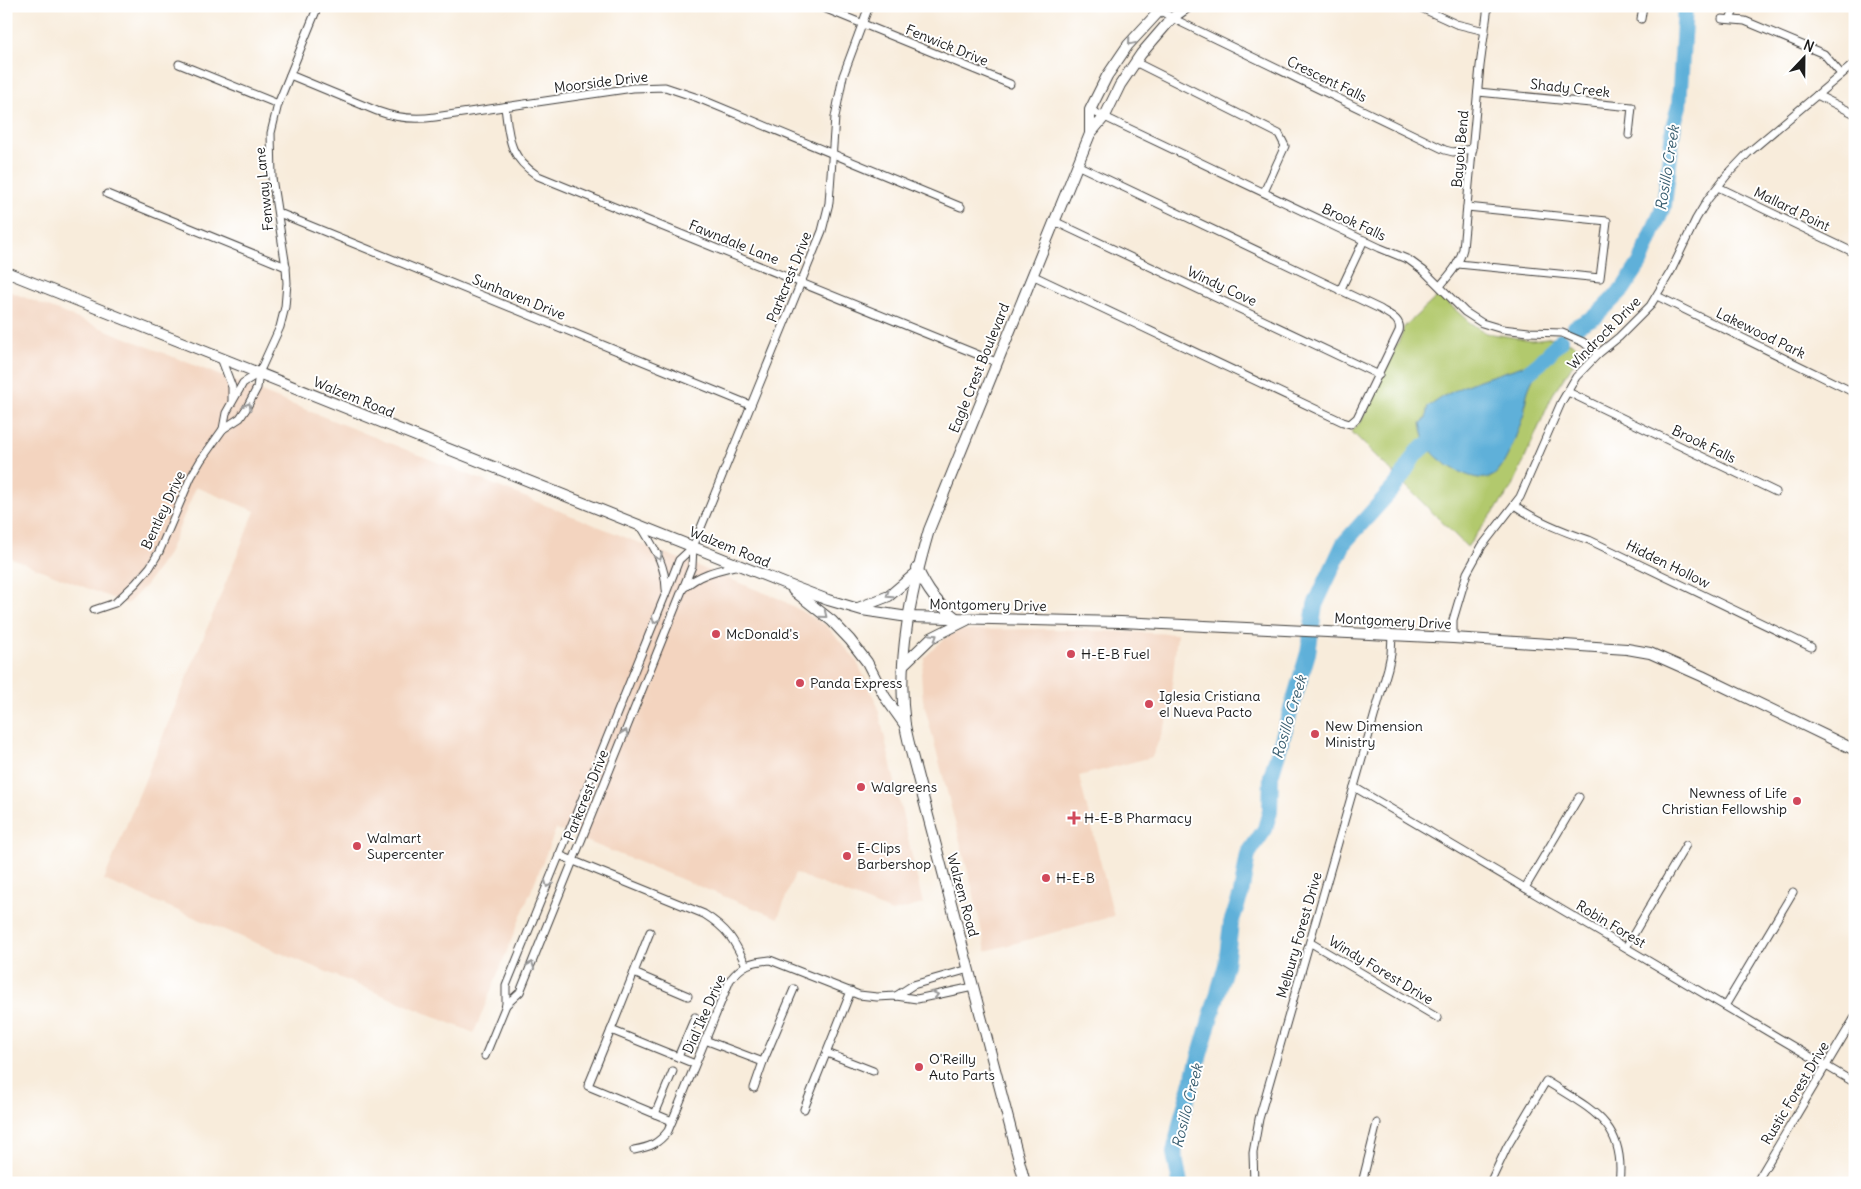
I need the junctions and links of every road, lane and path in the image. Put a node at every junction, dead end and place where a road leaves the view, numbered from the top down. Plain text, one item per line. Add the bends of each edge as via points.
1 (318, 6) edge
2 (819, 6) edge
3 (869, 6) edge
4 (1188, 6) edge
5 (1417, 6) edge
6 (1488, 6) edge
7 (1643, 6) edge
8 (1736, 6) edge
9 (1159, 8) edge
10 (1172, 18) junction
11 (1641, 19) dead end
12 (1722, 19) dead end
13 (1730, 19) junction
14 (862, 24) junction
15 (1485, 30) junction
16 (1135, 62) junction
17 (1855, 63) edge
18 (179, 64) dead end
19 (1841, 74) junction
20 (290, 75) junction
21 (1010, 84) dead end
22 (1478, 92) junction
23 (1817, 95) junction
24 (278, 104) junction
25 (505, 107) junction
26 (1090, 110) junction
27 (1855, 114) edge
28 (1106, 116) junction
29 (1090, 134) junction
30 (1629, 136) dead end
31 (1473, 149) junction
32 (832, 154) junction
33 (1077, 165) junction
34 (1718, 187) junction
35 (1264, 192) junction
36 (107, 194) dead end
37 (961, 206) dead end
38 (1467, 207) junction
39 (278, 213) junction
40 (1054, 221) junction
41 (1364, 240) junction
42 (1855, 253) edge
43 (1458, 264) junction
44 (286, 267) junction
45 (6, 272) edge
46 (1032, 275) junction
47 (800, 283) junction
48 (1440, 286) junction
49 (1340, 291) junction
50 (1657, 296) junction
51 (1598, 354) junction
52 (221, 358) junction
53 (996, 362) junction
54 (259, 373) junction
55 (1378, 375) junction
56 (1568, 392) junction
57 (1855, 392) edge
58 (231, 404) junction
59 (750, 405) junction
60 (223, 429) junction
61 (1776, 492) dead end
62 (1514, 505) junction
63 (640, 526) junction
64 (693, 547) junction
65 (739, 565) junction
66 (917, 571) junction
67 (786, 584) junction
68 (683, 589) junction
69 (666, 593) junction
70 (857, 608) junction
71 (94, 610) dead end
72 (908, 617) junction
73 (957, 619) junction
74 (970, 619) junction
75 (1392, 635) junction
76 (1453, 638) junction
77 (1811, 647) dead end
78 (903, 665) junction
79 (905, 725) junction
80 (1855, 750) edge
81 (1354, 787) junction
82 (1579, 797) dead end
83 (1686, 845) dead end
84 (560, 855) junction
85 (573, 861) junction
86 (1525, 888) junction
87 (1793, 892) dead end
88 (650, 932) dead end
89 (1310, 943) junction
90 (1626, 947) junction
91 (746, 965) junction
92 (969, 969) junction
93 (634, 973) junction
94 (506, 986) junction
95 (973, 986) junction
96 (794, 989) dead end
97 (851, 991) junction
98 (520, 992) junction
99 (688, 996) dead end
100 (896, 996) junction
101 (506, 1005) junction
102 (1725, 1006) junction
103 (695, 1017) dead end
104 (1855, 1017) edge
105 (1438, 1018) dead end
106 (611, 1030) junction
107 (705, 1040) junction
108 (827, 1053) junction
109 (485, 1056) dead end
110 (678, 1057) junction
111 (764, 1062) junction
112 (695, 1064) junction
113 (1826, 1066) junction
114 (673, 1070) dead end
115 (873, 1071) dead end
116 (1855, 1083) edge
117 (754, 1088) dead end
118 (804, 1109) dead end
119 (655, 1114) junction
120 (672, 1120) junction
121 (1377, 1123) dead end
122 (634, 1150) dead end
123 (1026, 1183) edge
124 (1254, 1183) edge
125 (1362, 1183) edge
126 (1490, 1183) edge
127 (1619, 1183) edge
128 (1756, 1183) edge

1 - 20 street, Fenway Lane
2 - 14 street, Fenwick Drive
3 - 14 street, Parkcrest Drive
4 - 10 main road, Eagle Crest Boulevard
5 - 15 street via 1456,24
6 - 15 street, Bayou Bend
7 - 11 street
8 - 13 street
9 - 10 street, Crescent Falls
9 -> 26 main road, Eagle Crest Boulevard via 1118,59
10 - 16 main road, Eagle Crest Boulevard
10 - 31 street, Crescent Falls via 1445,150
12 - 13 street
13 - 19 street via 1745,21 1824,54
14 - 21 street, Fenwick Drive
14 - 32 street, Parkcrest Drive via 843,76
15 - 22 street, Bayou Bend
16 - 28 main road, Eagle Crest Boulevard
16 - 35 street via 1280,134 1285,146
17 - 19 street, Windrock Drive
18 - 24 street
19 - 23 street, Windrock Drive
20 - 24 street, Fenway Lane
20 - 25 street, Moorside Drive via 376,111 400,117 423,119
22 - 30 street, Shady Creek via 1632,107
22 - 31 street, Bayou Bend
23 - 27 street
23 - 34 street, Windrock Drive via 1748,153
24 - 39 street, Fenway Lane via 270,146
25 - 32 street, Moorside Drive via 633,88 665,87
25 - 47 street, Fawndale Lane via 510,145 518,160 538,176
26 - 28 street, Brook Falls
26 - 29 main road, Eagle Crest Boulevard
28 - 29 main road, Eagle Crest Boulevard
28 - 35 street, Brook Falls
29 - 33 main road, Eagle Crest Boulevard
31 - 38 street, Bayou Bend
32 - 37 street, Moorside Drive
32 - 47 street, Parkcrest Drive via 829,203 822,231
33 - 40 main road, Eagle Crest Boulevard
33 - 49 street
34 - 42 street, Mallard Point
34 - 50 street, Windrock Drive via 1696,219
35 - 41 street, Brook Falls
36 - 44 street
38 - 43 street, Bayou Bend via 1463,250
38 - 43 street via 1607,221 1600,278
39 - 44 street, Fenway Lane
39 - 59 street, Sunhaven Drive
40 - 46 main road, Eagle Crest Boulevard
40 - 55 street, Windy Cove
41 - 48 street, Brook Falls via 1409,260
41 - 49 street
43 - 48 street, Bayou Bend
44 - 54 street, Fenway Lane via 287,294 280,326
45 - 52 main road, Walzem Road
46 - 53 main road, Eagle Crest Boulevard
46 - 55 street via 1343,422 1350,424 1357,418
47 - 53 street, Fawndale Lane
47 - 59 street, Parkcrest Drive
48 - 51 street, Brook Falls via 1465,312 1482,323 1502,329 1562,333 1583,342
49 - 55 street via 1398,321 1400,326
50 - 51 street, Windrock Drive via 1641,316
50 - 57 street, Lakewood Park
51 - 56 street, Windrock Drive
52 - 54 main road, Walzem Road
52 - 58 street, Bentley Drive via 232,387
53 - 66 main road, Eagle Crest Boulevard via 929,530
54 - 58 street, Bentley Drive via 243,383
60 -> 54 street, Bentley Drive via 240,418 257,388
54 - 63 main road, Walzem Road
56 - 61 street, Brook Falls
56 - 62 street, Windrock Drive
58 - 60 street, Bentley Drive
59 - 64 street, Parkcrest Drive
60 - 71 street, Bentley Drive via 191,477 150,567 114,603
62 - 76 street, Windrock Drive via 1482,546 1467,572 1453,620
62 - 77 street, Hidden Hollow via 1551,527 1588,540
63 - 64 main road, Walzem Road
63 -> 69 street, Parkcrest Drive via 662,562
64 - 65 main road, Walzem Road
64 - 68 street, Parkcrest Drive via 692,566
64 - 69 street, Parkcrest Drive via 679,560
65 - 67 main road, Walzem Road
65 - 68 street via 704,574
66 -> 70 main road via 889,596
66 - 72 main road, Eagle Crest Boulevard
66 - 73 main road via 932,597
67 - 70 main road, Walzem Road
67 -> 79 main road via 850,640
85 -> 68 street, Parkcrest Drive
69 -> 84 street, Parkcrest Drive
70 - 72 main road, Walzem Road
72 - 73 main road, Montgomery Drive
72 - 78 main road, Walzem Road
73 - 74 main road, Montgomery Drive
74 - 75 main road, Montgomery Drive via 1072,620
78 -> 74 main road via 931,638
75 - 76 main road, Montgomery Drive
75 - 81 street, Melbury Forest Drive via 1391,654
76 - 80 main road, Montgomery Drive via 1650,653
78 - 79 main road, Walzem Road
79 - 92 main road, Walzem Road
81 - 86 street, Robin Forest
81 - 89 street, Melbury Forest Drive
82 - 86 street
83 - 90 street
84 - 85 street
84 -> 94 street, Parkcrest Drive
85 - 91 street via 704,914 729,933
98 -> 85 street, Parkcrest Drive
86 - 90 street, Robin Forest
87 - 102 street
88 - 93 street
89 - 105 street, Windy Forest Drive
89 - 124 street, Melbury Forest Drive via 1255,1136
90 - 102 street, Robin Forest
91 - 97 street via 770,960
91 - 107 street, Dial Ike Drive via 730,980
92 - 95 main road, Walzem Road
92 - 100 street via 913,985
93 - 99 street
93 - 106 street
94 - 98 street
94 - 101 street, Parkcrest Drive
100 -> 95 street via 917,999
95 - 123 main road, Walzem Road
96 - 111 street
97 - 100 street via 877,997
97 - 108 street
98 - 101 street, Parkcrest Drive
101 - 109 street, Parkcrest Drive
102 - 113 street, Robin Forest
103 - 110 street
104 - 113 street, Rustic Forest Drive
106 - 110 street
106 - 119 street via 588,1086
107 - 111 street
107 - 112 street, Dial Ike Drive
108 - 115 street
108 - 118 street
110 - 112 street
111 - 117 street
112 - 120 street, Dial Ike Drive
113 - 116 street, Robin Forest
113 - 128 street, Rustic Forest Drive
114 - 119 street
119 - 120 street
120 - 122 street, Dial Ike Drive via 661,1140 651,1147
121 - 125 street
126 - 127 street via 1546,1081 1605,1121 1615,1138 1621,1171

